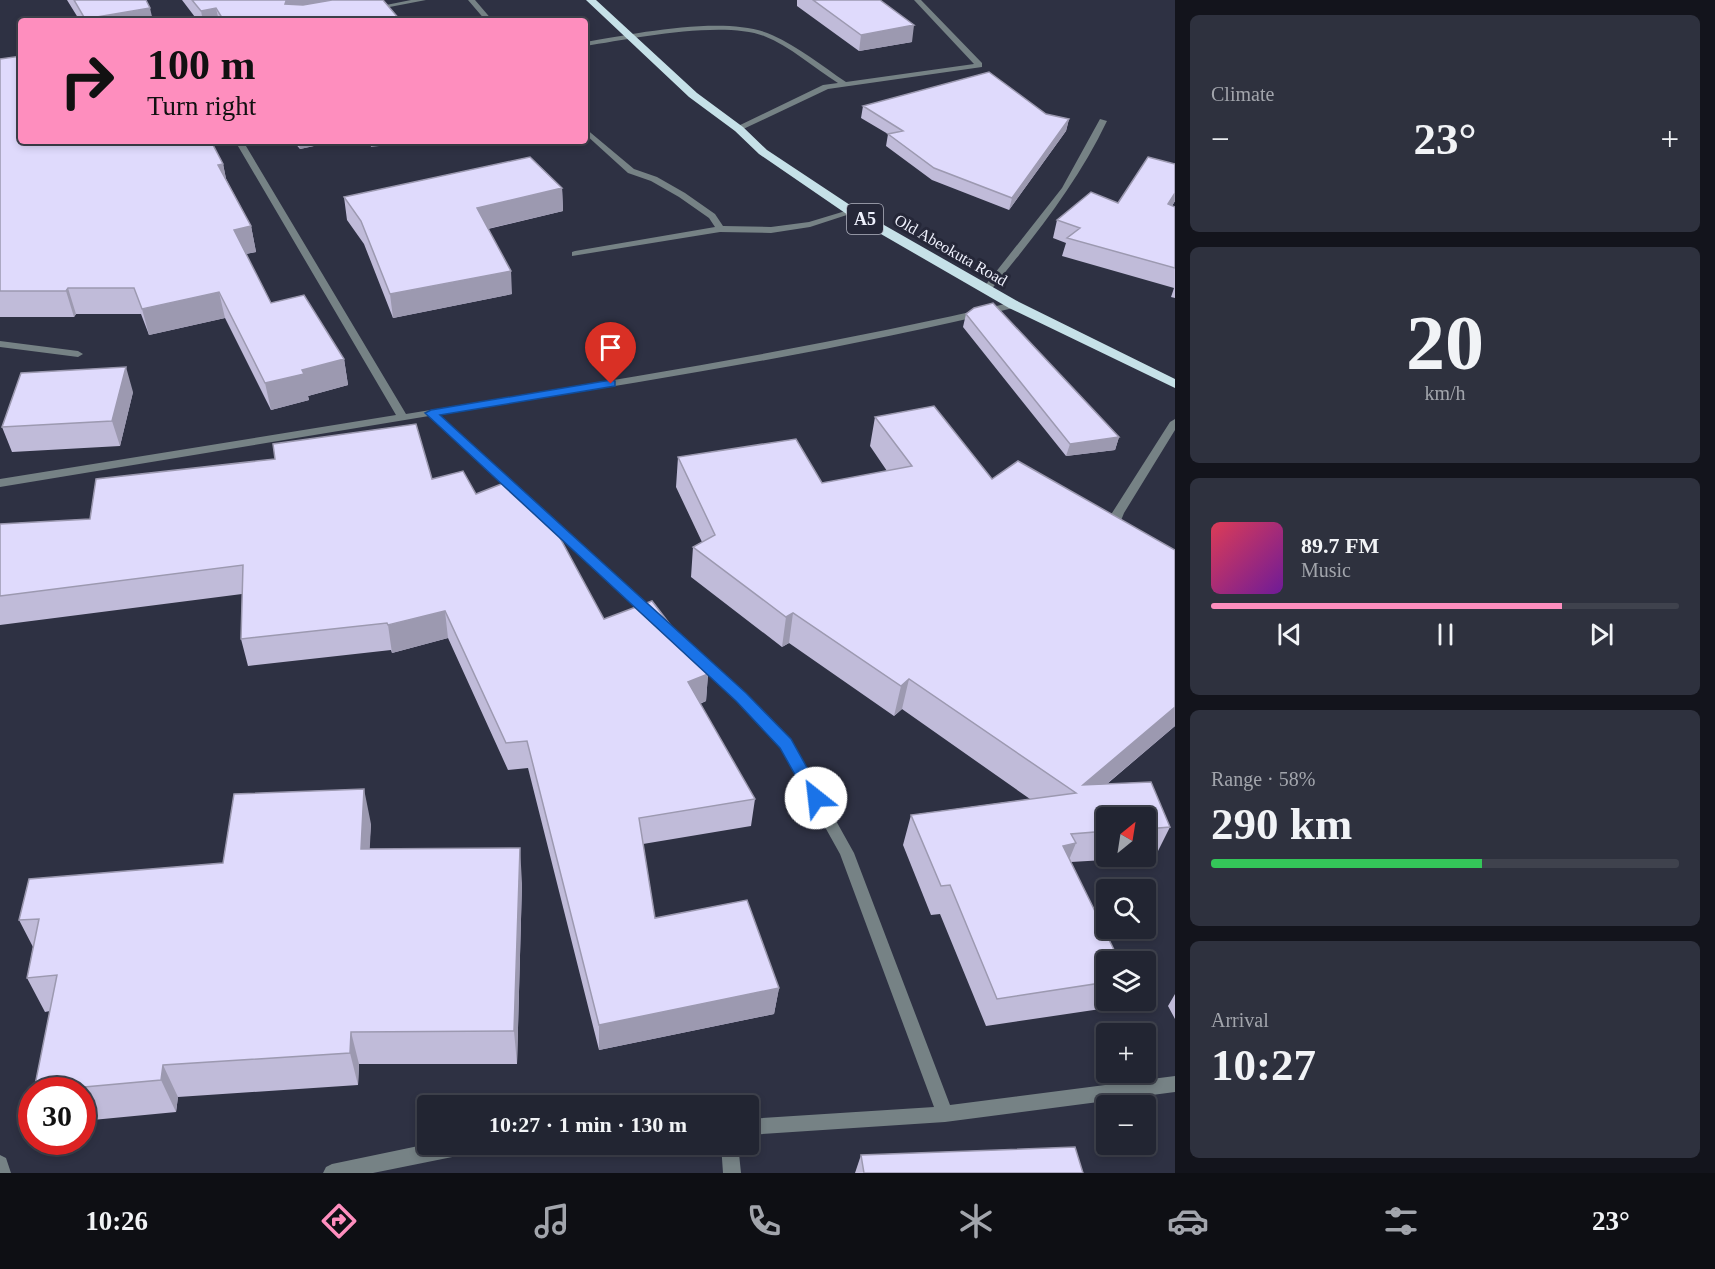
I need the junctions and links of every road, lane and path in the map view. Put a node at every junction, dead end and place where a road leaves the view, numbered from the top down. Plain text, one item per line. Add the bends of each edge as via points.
1 (423, 0) edge
2 (471, 0) edge
3 (591, 0) edge
4 (917, 0) edge
5 (369, 9) edge
6 (487, 18) edge
7 (630, 37) junction
8 (588, 44) edge
9 (846, 85) junction
10 (1103, 122) dead end
11 (739, 129) junction
12 (588, 133) edge
13 (241, 144) edge
14 (852, 212) junction
15 (720, 229) junction
16 (575, 254) dead end
17 (987, 289) junction
18 (1014, 305) junction
19 (0, 344) edge
20 (78, 354) dead end
21 (1175, 384) edge
22 (431, 413) junction
23 (403, 418) junction
24 (1175, 422) edge
25 (0, 483) edge
26 (1119, 541) edge
27 (1175, 1084) edge
28 (945, 1114) junction
29 (759, 1126) edge
30 (417, 1155) edge
31 (730, 1155) edge
32 (0, 1164) edge
33 (2, 1173) edge
34 (332, 1173) edge
35 (732, 1173) edge

1 - 5 street
2 - 6 street
3 - 7 highway, Old Abeokuta Road / A5
4 - 9 street via 979,65
7 - 8 street
7 - 9 street via 723,29 755,32 767,35
7 - 11 highway, Old Abeokuta Road / A5
9 - 11 street via 814,91
10 - 17 street via 1060,199
11 - 14 highway, Old Abeokuta Road / A5 via 763,152
12 - 15 street via 631,171 654,179 712,216
13 - 23 street
14 - 15 street via 771,230
14 - 17 highway, Old Abeokuta Road / A5
15 - 16 street
17 - 18 highway, Old Abeokuta Road / A5
18 - 21 highway, Old Abeokuta Road / A5
18 - 22 street via 920,327 667,374
19 - 20 street
22 - 23 street
22 - 28 street via 708,666 786,744 847,853
23 - 25 street
24 - 26 street via 1118,513 1112,528
27 - 28 street
28 - 29 street
30 - 34 street
31 - 35 street
32 - 33 street

